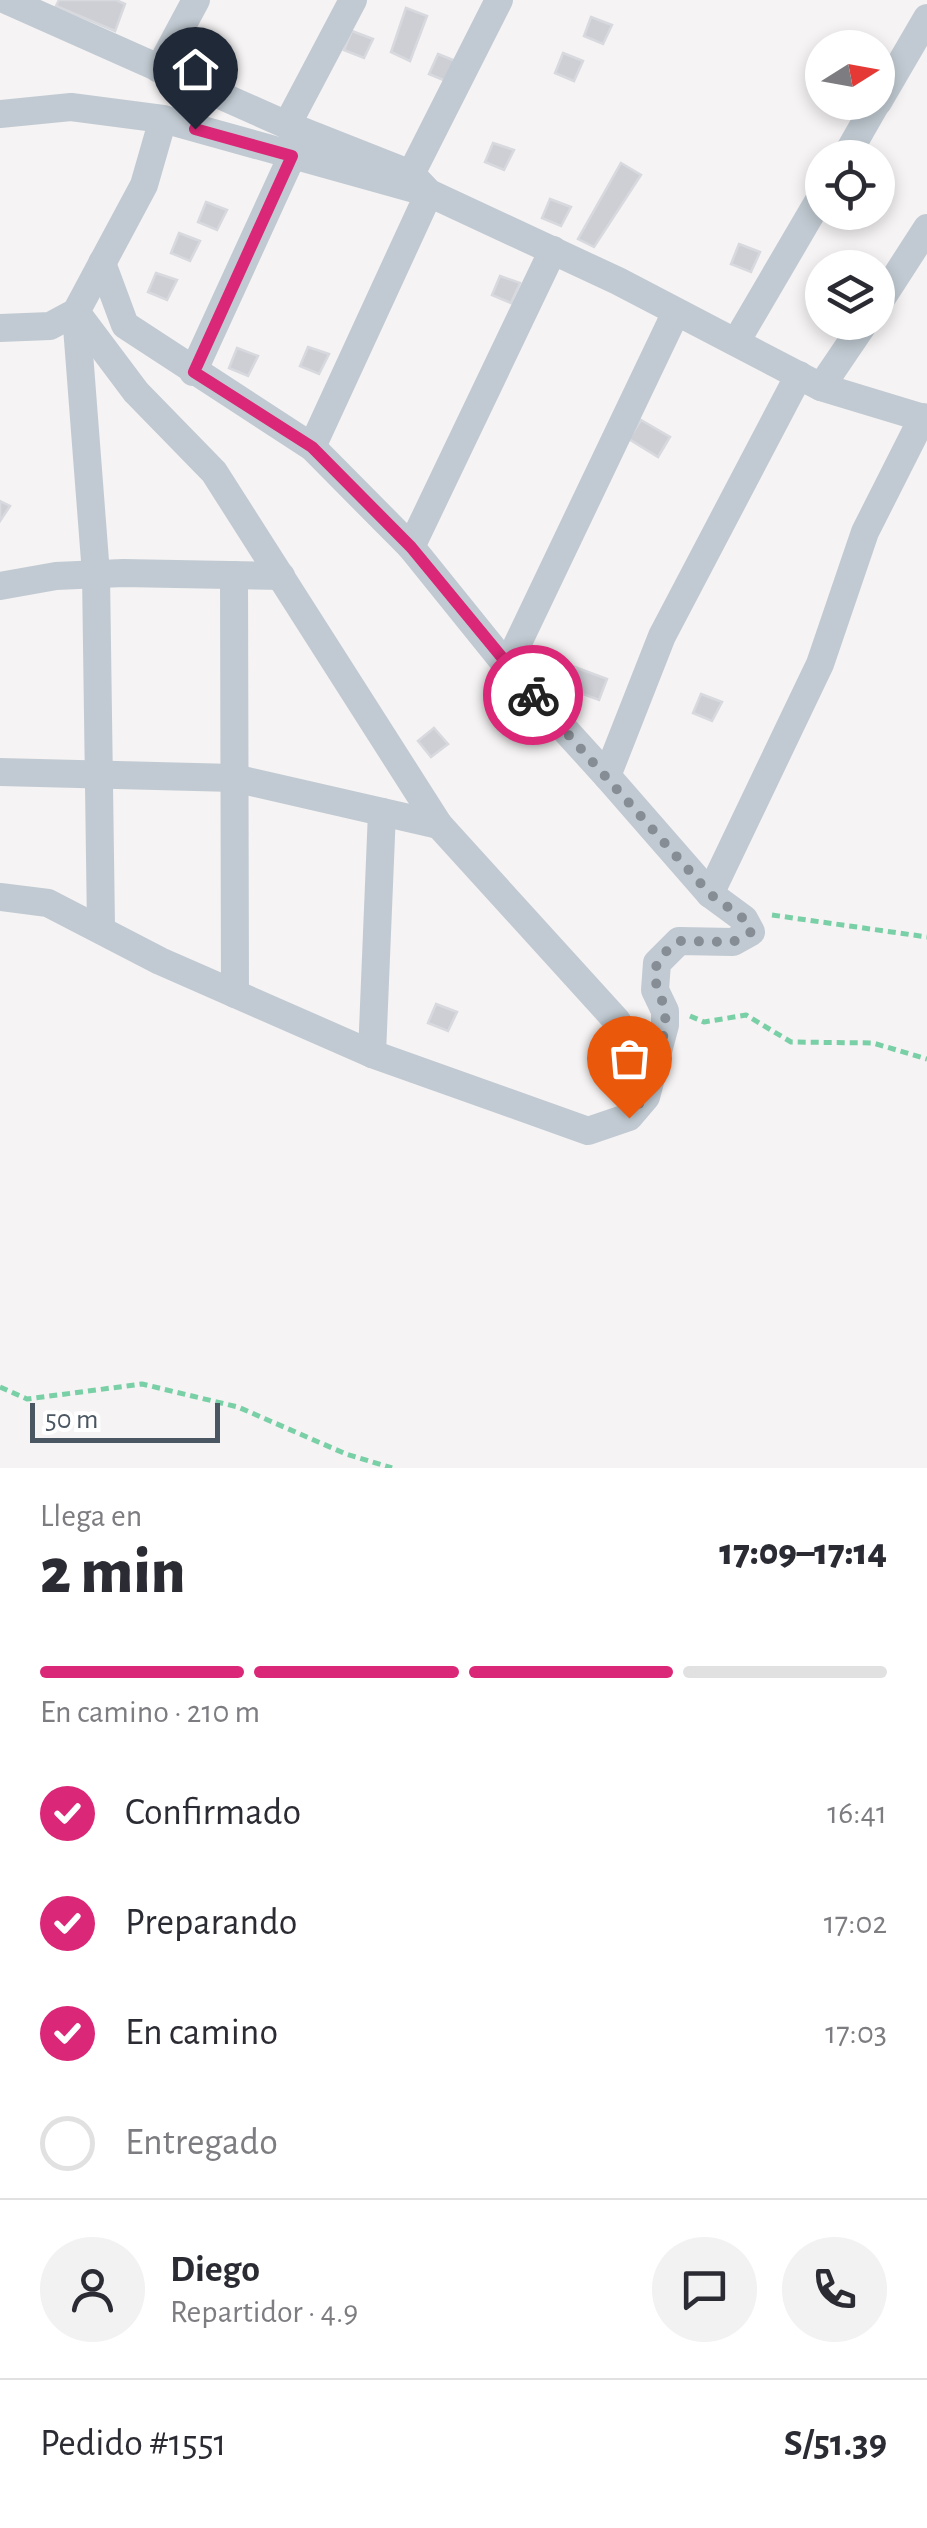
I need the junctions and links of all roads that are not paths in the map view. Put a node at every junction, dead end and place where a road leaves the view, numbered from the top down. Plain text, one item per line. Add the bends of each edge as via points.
1 (6, 0) edge
2 (196, 0) edge
3 (353, 0) edge
4 (499, 0) edge
5 (922, 0) edge
6 (927, 7) edge
7 (927, 18) edge
8 (159, 69) junction
9 (895, 72) edge
10 (0, 114) edge
11 (164, 120) junction
12 (287, 126) junction
13 (292, 156) junction
14 (420, 184) junction
15 (805, 224) edge
16 (927, 228) edge
17 (553, 250) junction
18 (102, 263) junction
19 (895, 278) edge
20 (76, 312) junction
21 (676, 312) junction
22 (0, 328) edge
23 (848, 340) edge
24 (736, 342) junction
25 (194, 372) junction
26 (810, 381) junction
27 (925, 418) edge
28 (312, 447) junction
29 (411, 547) junction
30 (96, 574) junction
31 (234, 575) junction
32 (281, 576) junction
33 (0, 586) edge
34 (507, 666) junction
35 (0, 772) edge
36 (99, 776) junction
37 (607, 776) junction
38 (234, 778) junction
39 (382, 812) junction
40 (439, 825) junction
41 (710, 894) junction
42 (0, 897) edge
43 (101, 927) junction
44 (236, 994) junction
45 (616, 1022) dead end
46 (372, 1054) junction

1 - 8 street
2 - 8 street
3 - 12 street
4 - 14 street
5 - 6 street
7 - 9 street
8 - 12 street
10 - 11 street via 71,107
11 - 13 street
11 - 18 street via 144,185
12 - 14 street
13 - 14 street
13 - 25 street
14 - 17 street
14 - 28 street
15 - 24 street
16 - 19 street
17 - 21 street
17 - 29 street
18 - 20 street
18 - 25 street via 125,325
20 - 22 street via 50,326
20 - 30 street
20 - 32 street via 128,382 214,472
21 - 24 street
21 - 34 street
23 - 26 street
24 - 26 street
25 - 28 street
26 - 27 street
26 - 37 street via 662,636
27 - 41 street via 866,532 820,664
28 - 29 street
29 - 34 street
30 - 31 street
30 - 33 street
30 - 36 street
31 - 32 street
31 - 38 street
32 - 40 street
34 - 37 street
35 - 36 street
36 - 38 street
36 - 43 street
37 - 41 street
38 - 39 street
38 - 44 street
39 - 40 street
39 - 46 street
40 - 45 street
41 - 46 street via 751,932 742,941 688,939 658,963 654,977 665,1025 646,1097 629,1118 588,1131
42 - 43 street via 48,903
43 - 44 street via 160,962
44 - 46 street

